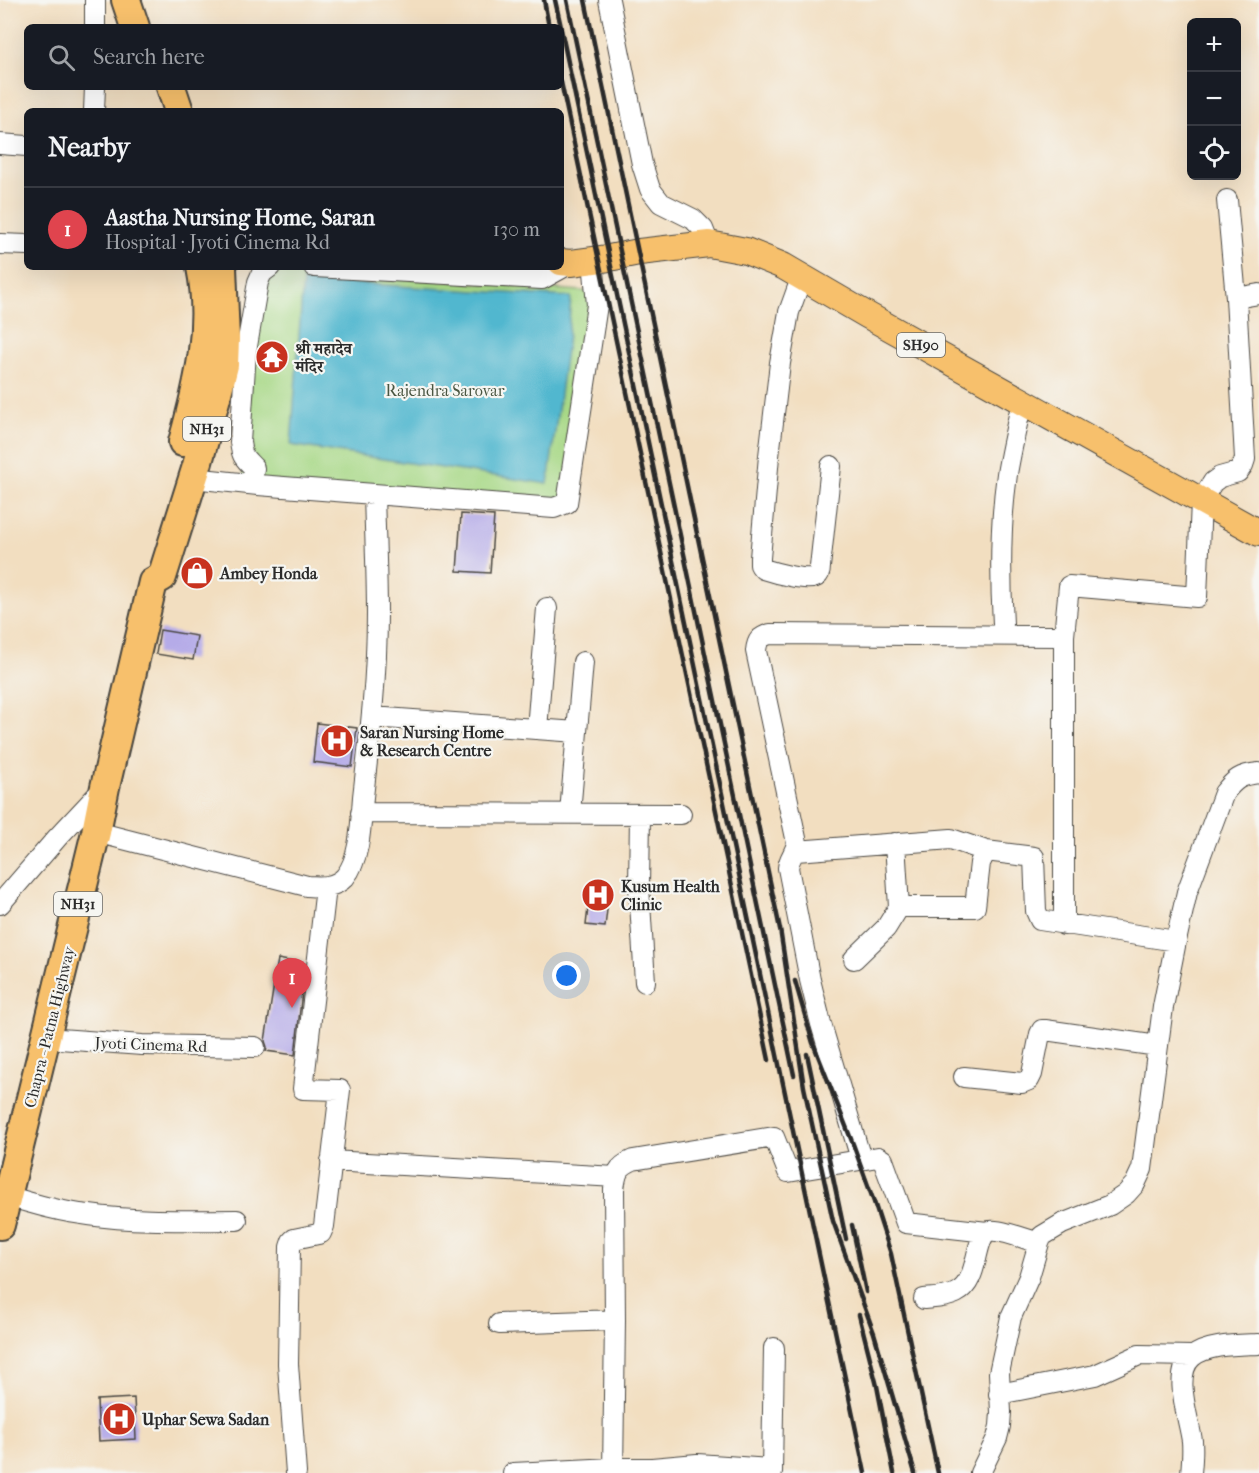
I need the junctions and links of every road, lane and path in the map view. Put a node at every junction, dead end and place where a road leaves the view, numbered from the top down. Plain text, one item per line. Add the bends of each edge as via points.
1 (95, 0) edge
2 (126, 0) edge
3 (144, 0) edge
4 (609, 0) edge
5 (95, 24) edge
6 (134, 24) edge
7 (151, 24) edge
8 (94, 90) edge
9 (155, 90) edge
10 (172, 90) edge
11 (94, 108) edge
12 (160, 108) edge
13 (178, 108) edge
14 (0, 144) edge
15 (24, 146) edge
16 (1227, 200) dead end
17 (0, 244) edge
18 (709, 244) junction
19 (24, 245) edge
20 (575, 261) edge
21 (201, 270) edge
22 (222, 270) edge
23 (266, 270) edge
24 (371, 270) edge
25 (558, 270) edge
26 (802, 276) junction
27 (1259, 294) edge
28 (1236, 298) junction
29 (1022, 401) junction
30 (831, 466) dead end
31 (193, 478) junction
32 (252, 484) junction
33 (374, 494) junction
34 (1201, 501) junction
35 (1259, 533) edge
36 (153, 582) junction
37 (547, 608) dead end
38 (1003, 624) dead end
39 (1064, 636) junction
40 (583, 662) dead end
41 (372, 717) junction
42 (537, 729) junction
43 (577, 732) junction
44 (1259, 773) edge
45 (105, 787) junction
46 (361, 813) junction
47 (570, 813) junction
48 (640, 814) junction
49 (681, 814) dead end
50 (96, 831) junction
51 (895, 843) junction
52 (986, 850) junction
53 (796, 851) junction
54 (326, 887) junction
55 (0, 904) edge
56 (899, 907) junction
57 (1064, 925) junction
58 (1176, 941) junction
59 (854, 959) dead end
60 (645, 982) dead end
61 (46, 1038) junction
62 (1158, 1046) junction
63 (255, 1047) dead end
64 (964, 1077) dead end
65 (861, 1160) junction
66 (331, 1161) junction
67 (615, 1177) junction
68 (7, 1196) junction
69 (237, 1220) dead end
70 (0, 1225) edge
71 (987, 1232) junction
72 (1039, 1243) junction
73 (924, 1299) dead end
74 (615, 1320) junction
75 (499, 1324) dead end
76 (1259, 1344) edge
77 (774, 1348) dead end
78 (1192, 1356) junction
79 (999, 1394) junction
80 (613, 1471) edge
81 (772, 1471) edge
82 (296, 1473) edge
83 (513, 1473) edge
84 (980, 1473) edge
85 (1191, 1473) edge

1 - 5 street
2 - 6 highway
3 - 7 highway
4 - 18 street via 650,189 661,203 693,219 703,229
8 - 11 street
9 - 12 highway
10 - 13 highway
14 - 15 street
16 - 28 street
17 - 19 street
18 - 20 main road, SH90
18 - 26 main road, SH90 via 746,251
20 - 33 street via 597,305 567,504 554,508
21 - 36 highway, Chapra - Patna Highway / NH31 via 206,337 196,397 147,573
22 - 31 highway, Chapra - Patna Highway / NH31 via 224,365
23 - 32 street via 258,282 246,352 240,442 245,460 254,468
24 - 25 street via 542,279
26 - 29 main road, SH90
26 - 30 street via 789,312 780,363 761,546 763,569 805,579 818,576
27 - 28 street
28 - 34 street via 1245,459 1238,472 1213,482
29 - 34 main road, SH90
29 - 38 street via 1002,520
31 - 32 street
31 - 36 highway, Chapra - Patna Highway / NH31 via 162,577
32 - 33 street
33 - 41 street via 377,615
34 - 35 main road, SH90
34 - 39 street via 1197,597 1069,586
36 - 45 highway, Chapra - Patna Highway / NH31
37 - 42 street
39 - 53 street via 761,636 756,651
39 - 57 street
40 - 43 street
41 - 42 street
41 - 46 street
42 - 43 street
43 - 47 street
44 - 58 street via 1234,781 1224,794 1187,892
45 - 50 highway, Chapra - Patna Highway / NH31
45 - 55 street
46 - 47 street
46 - 54 street via 354,863 345,877
47 - 48 street
48 - 49 street
48 - 60 street via 639,887
50 - 54 street via 307,886
50 - 61 highway, Chapra - Patna Highway / NH31
51 - 52 street via 951,838
51 - 53 street
51 - 56 street
52 - 56 street via 980,863 975,907
52 - 57 street via 1034,857 1038,918
53 - 65 street via 788,868 810,980
54 - 66 street via 303,1089 340,1090
56 - 59 street via 886,928
57 - 58 street
58 - 62 street
61 - 63 street, Jyoti Cinema Rd
61 - 68 highway, Chapra - Patna Highway / NH31
62 - 64 street via 1044,1030 1032,1074 1026,1082
62 - 72 street via 1142,1169 1135,1184 1110,1204 1042,1236
65 - 67 street via 788,1172 774,1137 633,1160 619,1169
65 - 71 street via 883,1160 906,1223
66 - 67 street
66 - 82 street via 322,1231 294,1239 290,1247 288,1364
67 - 74 street
68 - 69 street via 90,1216
68 - 70 highway, Chapra - Patna Highway / NH31
71 - 72 street
71 - 73 street via 982,1236 969,1282 957,1293
72 - 79 street via 1011,1317
74 - 75 street
74 - 80 street
76 - 78 street via 1211,1349
77 - 81 street
78 - 79 street via 1139,1355 1095,1375
78 - 85 street via 1182,1381 1192,1440
79 - 84 street via 997,1438
80 - 81 street via 697,1464
80 - 83 street

